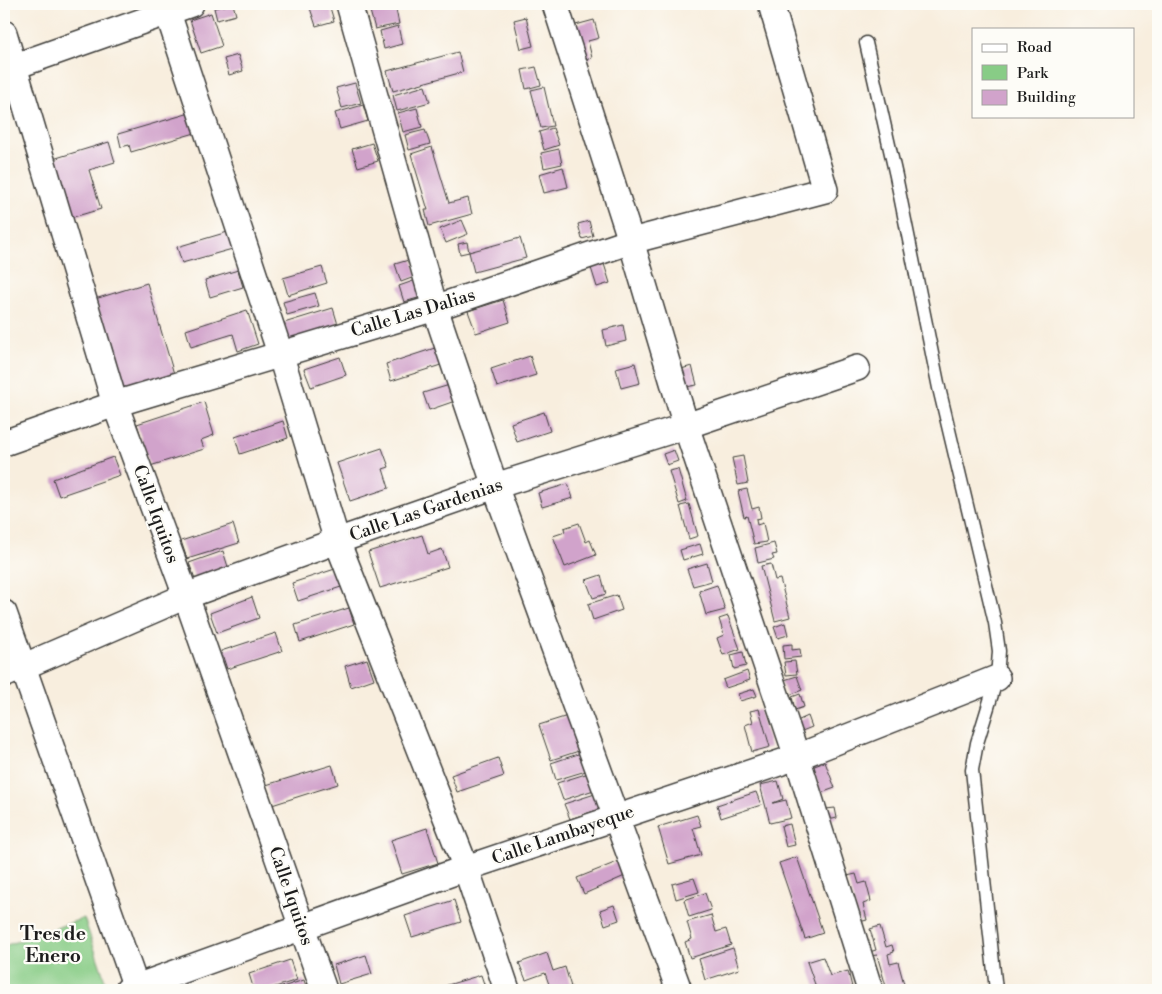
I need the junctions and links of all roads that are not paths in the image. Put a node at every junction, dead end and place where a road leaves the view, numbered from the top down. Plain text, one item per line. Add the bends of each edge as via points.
1 (191, 4) edge
2 (349, 4) edge
3 (555, 4) edge
4 (771, 4) edge
5 (166, 7) edge
6 (4, 32) edge
7 (866, 43) dead end
8 (8, 69) edge
9 (631, 241) junction
10 (435, 308) junction
11 (280, 353) junction
12 (857, 368) dead end
13 (115, 404) junction
14 (686, 426) junction
15 (4, 443) edge
16 (495, 486) junction
17 (337, 541) junction
18 (186, 596) junction
19 (4, 613) edge
20 (14, 672) edge
21 (997, 678) junction
22 (797, 757) junction
23 (617, 816) junction
24 (466, 868) junction
25 (302, 927) junction
26 (134, 989) edge
27 (324, 990) edge
28 (507, 990) edge
29 (679, 990) edge
30 (870, 990) edge
31 (996, 990) edge

1 - 5 street
2 - 10 street
3 - 9 street
4 - 9 street, Calle Las Dalias via 825,190
5 - 8 street
5 - 11 street
6 - 8 street, Calle Iquitos
7 - 21 lane via 934,370 986,576 999,650
8 - 13 street, Calle Iquitos
9 - 10 street, Calle Las Dalias
9 - 14 street
10 - 11 street, Calle Las Dalias
10 - 16 street
11 - 13 street, Calle Las Dalias
11 - 17 street
12 - 14 street, Calle Las Gardenias
13 - 15 street, Calle Las Dalias
13 - 18 street, Calle Iquitos
14 - 16 street, Calle Las Gardenias
14 - 22 street
16 - 17 street, Calle Las Gardenias
16 - 23 street
17 - 18 street, Calle Las Gardenias
17 - 24 street
18 - 20 street, Calle Las Gardenias
18 - 25 street, Calle Iquitos
19 - 20 street
20 - 26 street
21 - 22 street, Calle Lambayeque
21 - 31 lane via 972,770
22 - 23 street, Calle Lambayeque
22 - 30 street
23 - 24 street, Calle Lambayeque
23 - 29 street
24 - 25 street, Calle Lambayeque
24 - 28 street
25 - 26 street, Calle Lambayeque
25 - 27 street, Calle Iquitos

